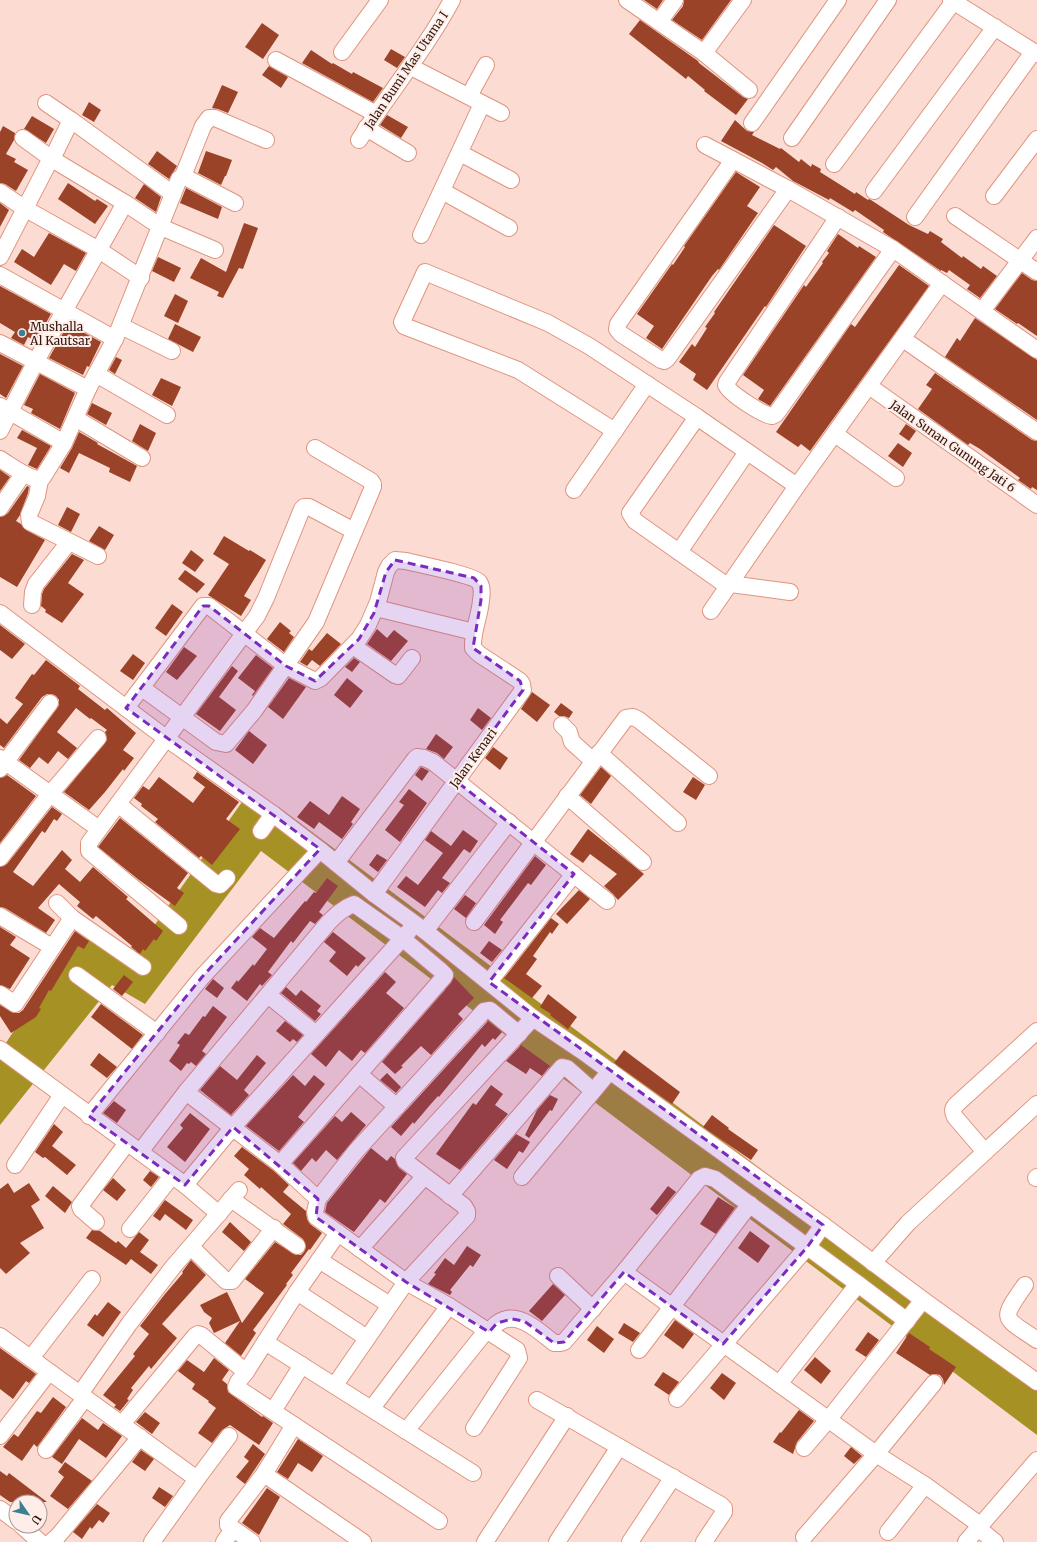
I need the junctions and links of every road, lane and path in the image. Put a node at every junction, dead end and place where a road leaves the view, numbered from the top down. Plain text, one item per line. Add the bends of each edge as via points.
1 (380, 0) edge
2 (452, 0) edge
3 (627, 0) edge
4 (675, 0) edge
5 (743, 0) edge
6 (838, 0) edge
7 (888, 0) edge
8 (953, 1) edge
9 (659, 22) junction
10 (995, 26) junction
11 (342, 52) dead end
12 (704, 53) junction
13 (1035, 53) edge
14 (276, 60) dead end
15 (486, 65) dead end
16 (411, 67) junction
17 (749, 90) dead end
18 (476, 100) junction
19 (46, 103) dead end
20 (501, 113) dead end
21 (376, 114) junction
22 (72, 120) junction
23 (752, 123) dead end
24 (23, 138) dead end
25 (792, 138) dead end
26 (1037, 139) edge
27 (266, 140) dead end
28 (704, 144) dead end
29 (460, 153) junction
30 (408, 154) dead end
31 (52, 159) junction
32 (733, 160) junction
33 (834, 164) dead end
34 (183, 176) junction
35 (510, 180) dead end
36 (788, 189) junction
37 (442, 191) junction
38 (874, 191) dead end
39 (0, 192) edge
40 (173, 194) junction
41 (994, 196) dead end
42 (125, 203) junction
43 (235, 203) dead end
44 (24, 208) junction
45 (955, 216) dead end
46 (838, 217) junction
47 (915, 217) dead end
48 (161, 227) junction
49 (509, 228) dead end
50 (421, 235) dead end
51 (1037, 238) edge
52 (893, 249) junction
53 (99, 250) junction
54 (214, 250) dead end
55 (0, 258) edge
56 (1020, 260) junction
57 (1037, 272) edge
58 (0, 275) edge
59 (141, 278) junction
60 (942, 283) junction
61 (65, 311) junction
62 (982, 311) junction
63 (118, 332) junction
64 (903, 339) junction
65 (0, 343) edge
66 (1037, 350) edge
67 (172, 351) dead end
68 (36, 361) junction
69 (96, 374) junction
70 (647, 384) junction
71 (869, 386) junction
72 (88, 389) junction
73 (5, 409) edge
74 (167, 415) dead end
75 (697, 417) junction
76 (75, 418) junction
77 (0, 431) edge
78 (615, 431) junction
79 (1037, 432) edge
80 (835, 434) junction
81 (64, 443) junction
82 (315, 448) dead end
83 (747, 452) junction
84 (142, 458) dead end
85 (0, 459) edge
86 (23, 474) junction
87 (896, 478) dead end
88 (40, 480) junction
89 (797, 486) junction
90 (574, 490) dead end
91 (1037, 505) edge
92 (0, 508) edge
93 (354, 531) junction
94 (69, 542) junction
95 (679, 552) junction
96 (98, 556) dead end
97 (729, 584) junction
98 (790, 592) dead end
99 (32, 605) dead end
100 (376, 608) junction
101 (711, 611) dead end
102 (0, 613) edge
103 (474, 632) junction
104 (244, 634) junction
105 (353, 646) junction
106 (412, 658) dead end
107 (286, 666) junction
108 (142, 688) junction
109 (50, 703) dead end
110 (126, 708) junction
111 (183, 717) junction
112 (562, 725) dead end
113 (98, 738) dead end
114 (167, 738) junction
115 (596, 757) junction
116 (2, 763) edge
117 (709, 776) dead end
118 (456, 781) junction
119 (50, 794) junction
120 (567, 796) junction
121 (118, 804) junction
122 (509, 822) junction
123 (678, 823) dead end
124 (99, 830) junction
125 (534, 841) junction
126 (315, 856) junction
127 (0, 858) edge
128 (336, 862) junction
129 (643, 862) dead end
130 (574, 874) junction
131 (218, 881) dead end
132 (374, 894) junction
133 (607, 901) dead end
134 (57, 904) dead end
135 (0, 916) edge
136 (72, 918) junction
137 (474, 922) dead end
138 (179, 926) dead end
139 (412, 931) junction
140 (52, 947) junction
141 (144, 967) dead end
142 (77, 975) dead end
143 (489, 982) junction
144 (0, 994) edge
145 (268, 995) junction
146 (526, 1026) junction
147 (1037, 1031) edge
148 (157, 1033) junction
149 (316, 1034) junction
150 (0, 1049) edge
151 (359, 1074) junction
152 (601, 1081) junction
153 (186, 1092) junction
154 (62, 1095) junction
155 (1037, 1104) edge
156 (397, 1107) junction
157 (90, 1116) junction
158 (233, 1127) junction
159 (127, 1143) junction
160 (140, 1152) junction
161 (985, 1152) junction
162 (280, 1164) junction
163 (15, 1165) dead end
164 (424, 1177) junction
165 (522, 1177) dead end
166 (178, 1180) junction
167 (450, 1196) junction
168 (318, 1199) junction
169 (750, 1204) junction
170 (219, 1214) junction
171 (96, 1222) dead end
172 (274, 1228) junction
173 (130, 1229) dead end
174 (338, 1233) junction
175 (814, 1237) junction
176 (297, 1246) dead end
177 (191, 1247) junction
178 (360, 1249) junction
179 (319, 1260) junction
180 (873, 1263) junction
181 (624, 1272) junction
182 (558, 1276) dead end
183 (92, 1280) dead end
184 (406, 1282) junction
185 (858, 1284) junction
186 (1025, 1285) dead end
187 (297, 1292) junction
188 (922, 1302) junction
189 (390, 1305) junction
190 (448, 1306) junction
191 (672, 1306) junction
192 (593, 1309) junction
193 (908, 1319) junction
194 (488, 1331) junction
195 (0, 1336) edge
196 (367, 1338) junction
197 (1037, 1340) edge
198 (265, 1342) junction
199 (723, 1344) junction
200 (639, 1350) dead end
201 (31, 1358) junction
202 (302, 1365) junction
203 (49, 1372) junction
204 (246, 1372) junction
205 (1037, 1382) edge
206 (934, 1383) dead end
207 (779, 1384) junction
208 (335, 1385) junction
209 (83, 1396) junction
210 (677, 1399) dead end
211 (537, 1400) dead end
212 (372, 1408) junction
213 (273, 1411) junction
214 (567, 1416) junction
215 (828, 1420) junction
216 (122, 1424) junction
217 (294, 1425) junction
218 (474, 1428) dead end
219 (406, 1431) junction
220 (0, 1436) edge
221 (229, 1436) dead end
222 (140, 1437) junction
223 (619, 1446) junction
224 (804, 1448) dead end
225 (46, 1450) dead end
226 (876, 1454) junction
227 (1037, 1460) edge
228 (473, 1473) dead end
229 (264, 1474) junction
230 (672, 1477) junction
231 (197, 1479) junction
232 (926, 1485) junction
233 (0, 1508) edge
234 (8, 1514) edge
235 (439, 1521) dead end
236 (979, 1527) junction
237 (888, 1532) dead end
238 (31, 1534) edge
239 (229, 1535) edge
240 (804, 1537) dead end
241 (40, 1542) edge
242 (51, 1542) edge
243 (152, 1542) edge
244 (252, 1542) edge
245 (363, 1542) edge
246 (485, 1542) edge
247 (557, 1542) edge
248 (630, 1542) edge
249 (704, 1542) edge
250 (966, 1542) edge
251 (995, 1542) edge

1 - 11 street
2 - 16 street, Jalan Bumi Mas Utama I
3 - 9 street
4 - 9 street
5 - 12 street
6 - 23 street
7 - 25 street
8 - 10 street
8 - 33 street
9 - 12 street
10 - 13 street
10 - 38 street
12 - 17 street
13 - 47 street
14 - 21 street
15 - 18 street
16 - 18 street
16 - 21 street, Jalan Bumi Mas Utama I
18 - 20 street
18 - 29 street
19 - 22 street
21 - 30 street, Jalan Bumi Mas Utama I via 362,134
22 - 31 street
22 - 40 street
24 - 31 street
26 - 41 street
27 - 34 street via 215,118 209,118 203,126
28 - 32 street
29 - 35 street
29 - 37 street
31 - 42 street
31 - 44 street
32 - 36 street
32 - 36 street via 618,324 617,329 621,334 662,361 667,360
34 - 40 street via 179,179
34 - 43 street
36 - 46 street
37 - 49 street
37 - 50 street
39 - 44 street
40 - 48 street
42 - 48 street
42 - 53 street
44 - 53 street
44 - 55 street
45 - 56 street
46 - 52 street
46 - 52 street via 726,382 730,392 767,416 776,414
48 - 54 street
48 - 59 street
51 - 56 street
52 - 60 street
53 - 59 street
53 - 61 street
56 - 57 street
56 - 62 street
58 - 61 street
59 - 63 street
60 - 62 street
60 - 64 street
61 - 63 street
61 - 68 street
62 - 66 street
63 - 67 street
63 - 69 street
64 - 71 street
64 - 79 street
65 - 68 street
68 - 72 street
68 - 73 street
69 - 72 street
69 - 74 street
70 - 75 street
70 - 78 street
70 - 78 street via 548,323 425,272 402,322 404,326 518,370
71 - 80 street
71 - 91 street, Jalan Sunan Gunung Jati 6
72 - 76 street
73 - 77 street
73 - 81 street
75 - 83 street
75 - 95 street via 630,513 635,522
76 - 81 street
76 - 84 street
78 - 90 street
80 - 87 street
80 - 89 street
81 - 88 street
82 - 93 street via 374,484
83 - 89 street
83 - 95 street
85 - 86 street
86 - 88 street
86 - 92 street
88 - 94 street via 29,515 30,522
89 - 97 street
93 - 104 street via 311,508 303,508 266,598
93 - 107 street via 316,622
94 - 96 street
94 - 99 street via 36,584
95 - 97 street
97 - 98 street
97 - 101 street
100 - 103 street
100 - 103 street via 389,566 396,560 406,560 478,581 481,586 481,600
100 - 105 street
102 - 110 street
103 - 118 street, Jalan Kenari via 473,648 520,681 523,690
104 - 107 street
104 - 108 street via 209,606 203,606
104 - 111 street
105 - 106 street via 398,676
105 - 107 street via 315,681
107 - 111 street via 254,711 226,744 216,742
108 - 110 street
108 - 111 street
109 - 116 street
110 - 114 street
111 - 114 street
112 - 115 street via 569,732 572,742
113 - 119 street
114 - 121 street
114 - 126 street via 267,822
115 - 117 street via 626,718 633,716
115 - 120 street
115 - 123 street
116 - 119 street
118 - 122 street
118 - 128 street via 433,762 417,757
118 - 132 street, Jalan Kenari
119 - 124 street
119 - 127 street
120 - 125 street
120 - 129 street
121 - 124 street
121 - 131 street
122 - 125 street
122 - 139 street
124 - 138 street via 89,843 89,851
125 - 130 street
125 - 137 street
126 - 128 street
126 - 148 street via 202,977
128 - 132 street
130 - 133 street
130 - 143 street
132 - 139 street
134 - 136 street
135 - 140 street
136 - 140 street
136 - 141 street
139 - 143 street
139 - 145 street via 354,904 346,906 328,923
139 - 149 street
139 - 151 street via 445,975
140 - 144 street via 15,1004
142 - 148 street
143 - 146 street
145 - 149 street
145 - 153 street
146 - 152 street
146 - 156 street via 490,1010 484,1011
146 - 164 street via 404,1158
147 - 161 street via 954,1106 952,1112 955,1117
148 - 157 street
149 - 158 street
150 - 154 street
151 - 156 street
151 - 162 street
152 - 165 street
152 - 167 street via 562,1067
152 - 175 street
153 - 158 street
153 - 160 street
154 - 157 street
154 - 163 street
155 - 161 street
156 - 168 street via 356,1151
157 - 159 street
158 - 162 street
158 - 166 street
159 - 160 street
159 - 171 street via 80,1206
160 - 166 street
161 - 180 street via 908,1223
162 - 168 street
164 - 167 street
164 - 178 street
166 - 170 street
166 - 173 street
167 - 184 street via 464,1206 467,1216
168 - 174 street via 315,1214
169 - 175 street
169 - 181 street via 715,1179 705,1176 699,1178
169 - 191 street
170 - 172 street via 235,1195
170 - 177 street
172 - 176 street
172 - 177 street via 232,1282 226,1281
174 - 178 street
174 - 179 street
175 - 180 street
175 - 185 street
175 - 199 street
177 - 209 street via 129,1324
178 - 184 street
179 - 187 street
179 - 189 street
180 - 188 street
181 - 191 street
181 - 192 street
182 - 192 street
183 - 201 street
184 - 189 street
184 - 190 street
185 - 193 street
185 - 207 street
186 - 197 street via 1009,1308 1007,1316 1010,1321
187 - 196 street
187 - 198 street
188 - 193 street
188 - 205 street
189 - 196 street
190 - 194 street
190 - 212 street
191 - 199 street
191 - 200 street
192 - 194 street via 564,1342 560,1343 554,1343 524,1321 505,1319
193 - 215 street
194 - 218 street via 517,1350 519,1358
194 - 219 street
195 - 201 street
196 - 208 street
198 - 202 street
198 - 204 street
199 - 207 street
199 - 210 street
201 - 203 street
202 - 208 street
202 - 213 street
203 - 209 street
203 - 220 street
204 - 213 street via 236,1387
204 - 216 street via 198,1334
206 - 226 street
207 - 215 street
208 - 212 street
209 - 216 street
209 - 225 street
211 - 214 street
212 - 219 street
213 - 217 street
214 - 223 street
214 - 246 street
215 - 224 street
215 - 226 street
216 - 222 street
217 - 229 street
217 - 235 street
219 - 228 street
221 - 231 street
222 - 231 street
222 - 242 street
223 - 230 street
223 - 247 street
226 - 232 street
226 - 240 street
227 - 236 street
229 - 239 street via 228,1521
229 - 245 street
230 - 248 street
230 - 249 street via 724,1508 724,1512
231 - 243 street
232 - 236 street
232 - 237 street
233 - 234 street
236 - 250 street
236 - 251 street
238 - 241 street
239 - 244 street

